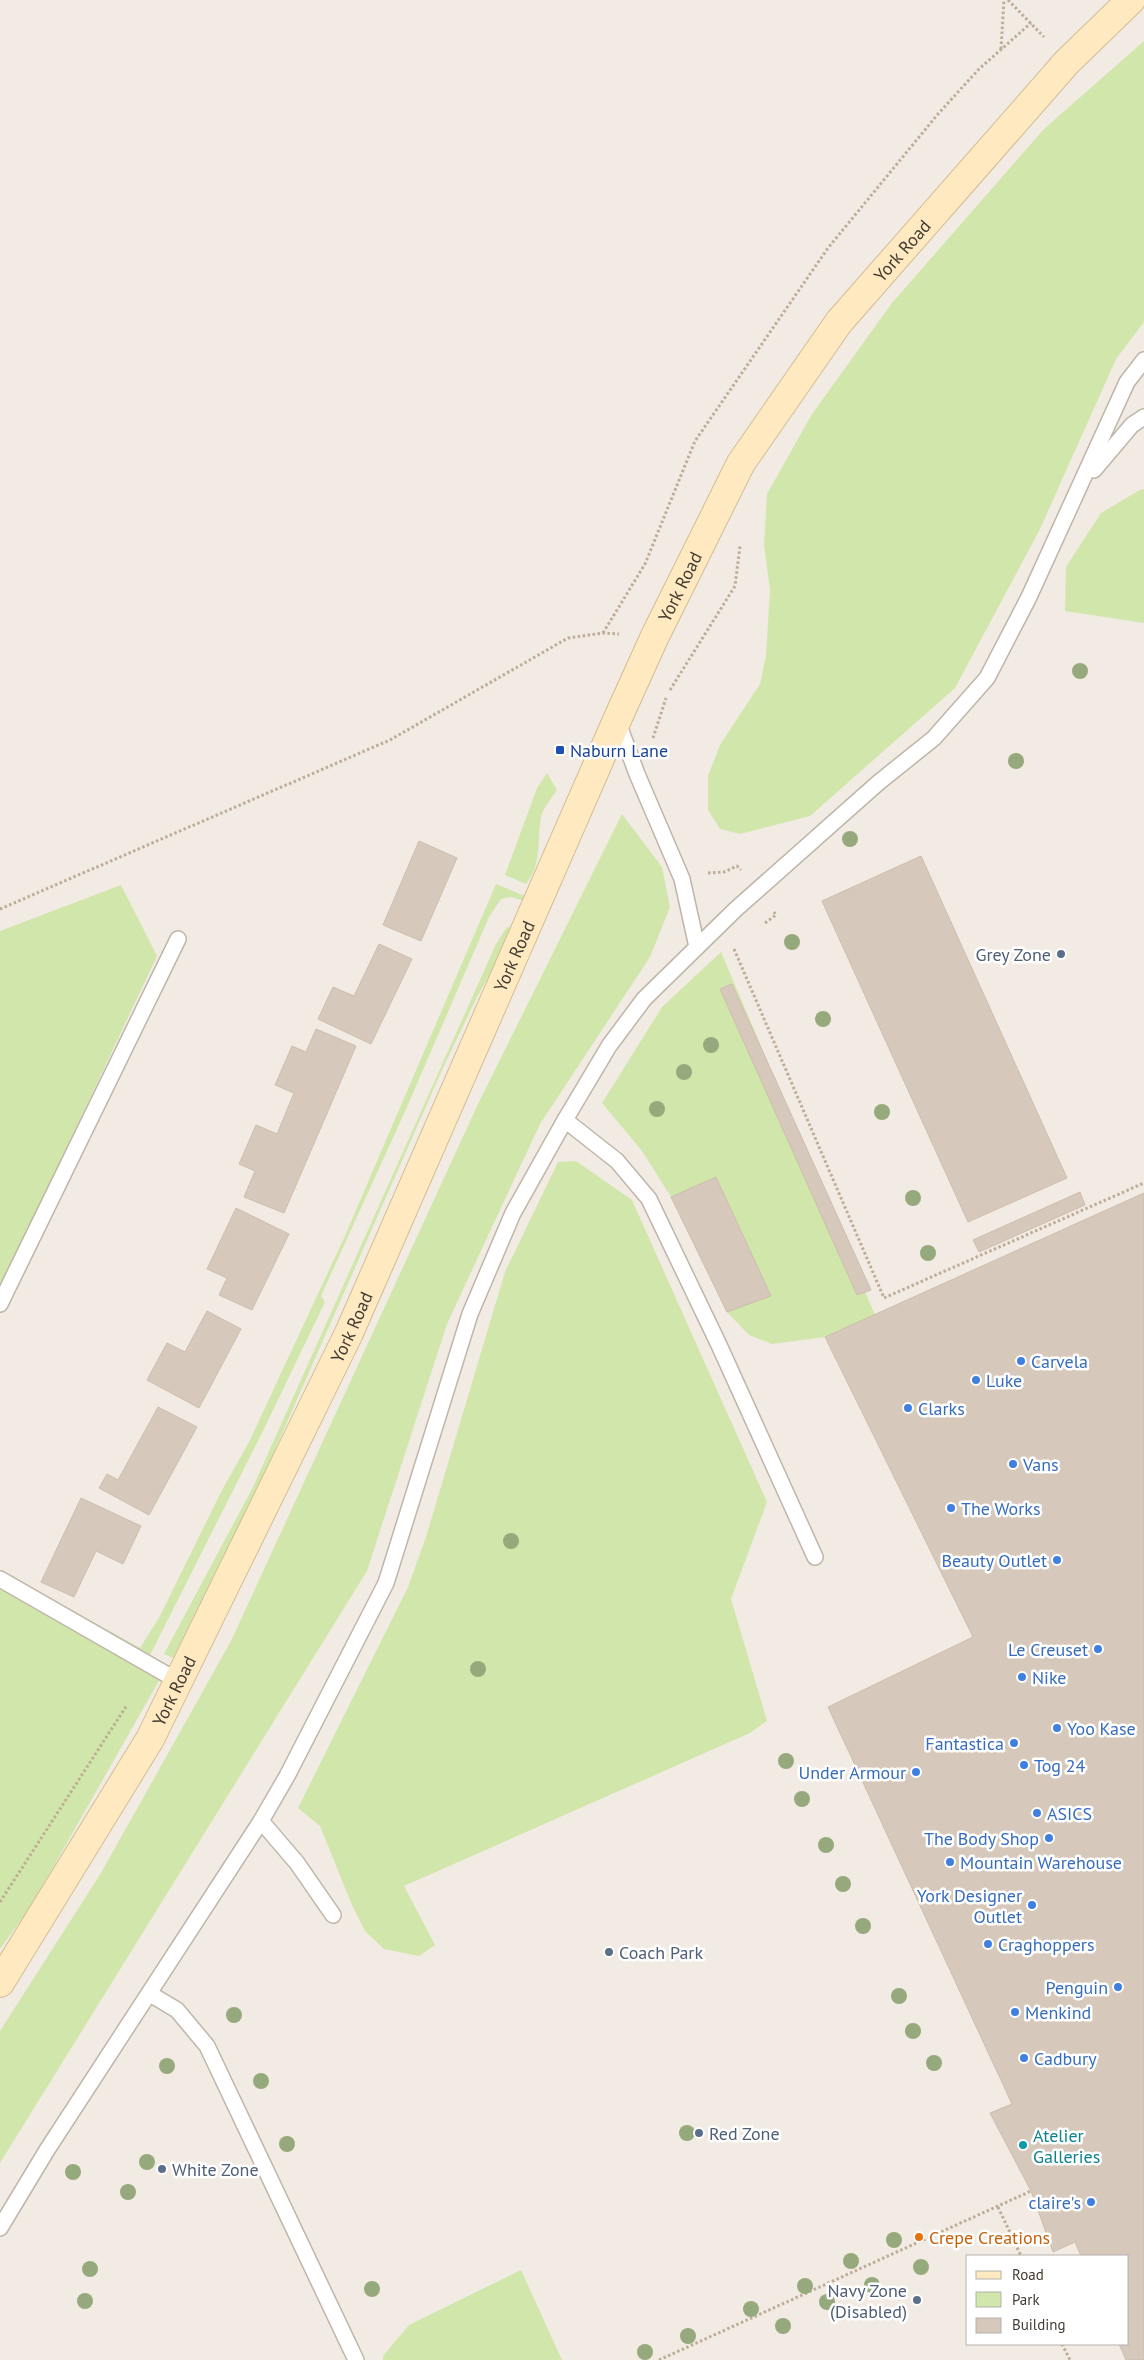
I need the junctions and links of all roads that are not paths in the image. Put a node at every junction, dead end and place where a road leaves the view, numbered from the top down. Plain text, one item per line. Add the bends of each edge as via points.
1 (1131, 0) edge
2 (1144, 360) edge
3 (1144, 417) edge
4 (1083, 483) junction
5 (617, 720) junction
6 (178, 939) dead end
7 (698, 947) junction
8 (564, 1120) junction
9 (0, 1304) edge
10 (815, 1557) dead end
11 (0, 1579) edge
12 (178, 1681) junction
13 (261, 1821) junction
14 (333, 1915) dead end
15 (0, 1983) edge
16 (150, 1994) junction
17 (0, 2228) edge
18 (356, 2360) edge

1 - 5 main road, York Road via 1067,62 839,322 741,463
2 - 4 lane via 1127,382
3 - 4 lane via 1132,425
4 - 7 lane via 987,678 934,738 878,783
5 - 7 lane via 682,879
5 - 12 main road, York Road via 349,1333
6 - 9 lane
7 - 8 lane via 644,999
8 - 10 lane via 617,1161 649,1199
8 - 13 lane via 512,1212 470,1314 386,1583
11 - 12 lane
12 - 15 main road, York Road via 150,1739
13 - 14 lane via 297,1863
13 - 16 lane
16 - 17 lane via 47,2150
16 - 18 lane via 177,2010 207,2046

